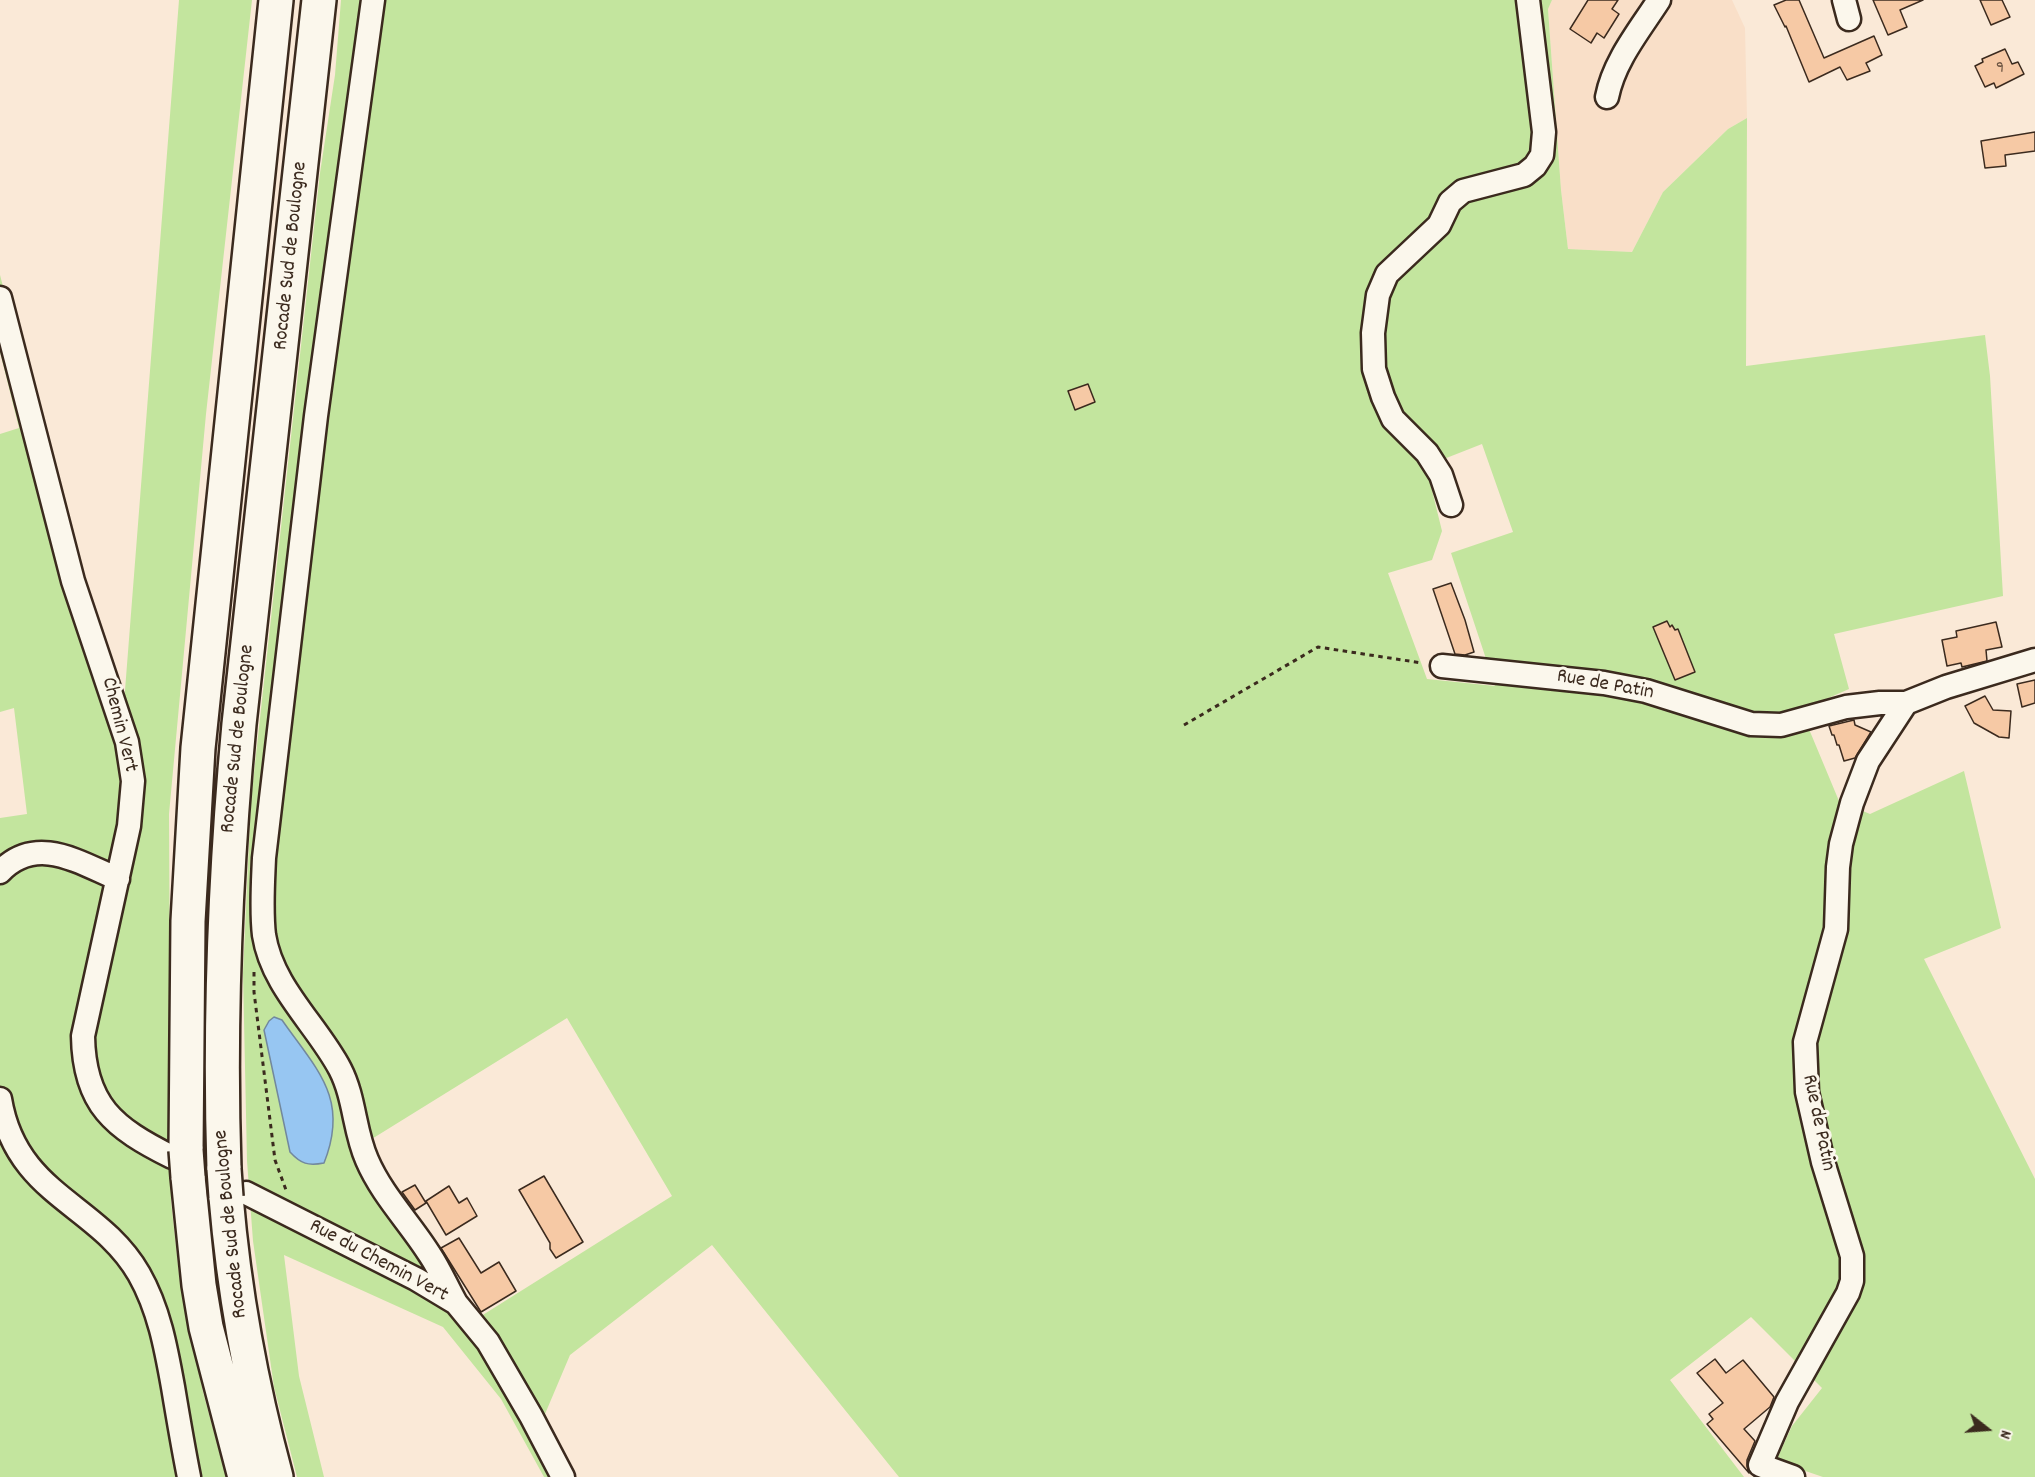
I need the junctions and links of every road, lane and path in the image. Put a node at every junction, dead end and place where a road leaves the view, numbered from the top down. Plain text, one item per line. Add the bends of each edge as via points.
1 (276, 0) edge
2 (319, 0) edge
3 (373, 0) edge
4 (1528, 0) edge
5 (1659, 0) edge
6 (1607, 98) dead end
7 (0, 298) edge
8 (1451, 505) dead end
9 (2035, 660) edge
10 (1442, 666) joint
11 (1906, 703) junction
12 (1184, 725) dead end
13 (0, 873) edge
14 (118, 879) junction
15 (264, 936) junction
16 (0, 1100) edge
17 (182, 1161) junction
18 (232, 1186) junction
19 (297, 1220) junction
20 (456, 1303) junction
21 (189, 1477) edge
22 (245, 1477) edge
23 (276, 1477) edge
24 (563, 1477) edge
25 (1793, 1477) edge

1 - 17 highway, Rocade Sud de Boulogne via 198,748
2 - 18 highway, Rocade Sud de Boulogne via 231,816 221,1054
3 - 15 street via 300,546 264,858
4 - 8 street via 1544,132 1542,155 1524,175 1462,191 1450,202 1439,225 1387,274 1378,295 1374,369 1383,397 1393,418 1427,453 1441,475
5 - 6 street via 1623,56
7 - 14 street, Chemin Vert via 73,580 127,742 132,804
9 - 11 street, Rue de Patin
10 - 11 street, Rue de Patin via 1604,683 1763,725 1781,725 1846,707
10 - 12 path via 1318,647
11 - 25 street, Rue de Patin via 1868,761 1852,803 1838,867 1836,929 1805,1041 1807,1092 1852,1257 1852,1281 1787,1402 1760,1465
13 - 14 street via 12,860 28,853 46,852
14 - 17 street, Chemin Vert via 86,1015 83,1054 87,1075 104,1110 115,1122 146,1144
15 - 19 path via 253,979 255,1004 275,1160
15 - 20 street via 276,970 343,1076 360,1143 374,1175 431,1256
16 - 21 street via 5,1122 22,1158 54,1193 114,1242 140,1274 165,1342
17 - 22 highway, Rocade Sud de Boulogne via 206,1327
18 - 19 street, Rue du Chemin Vert
18 - 23 highway, Rocade Sud de Boulogne via 238,1299 249,1367
19 - 20 street, Rue du Chemin Vert
20 - 24 street, Rue du Chemin Vert via 488,1342

